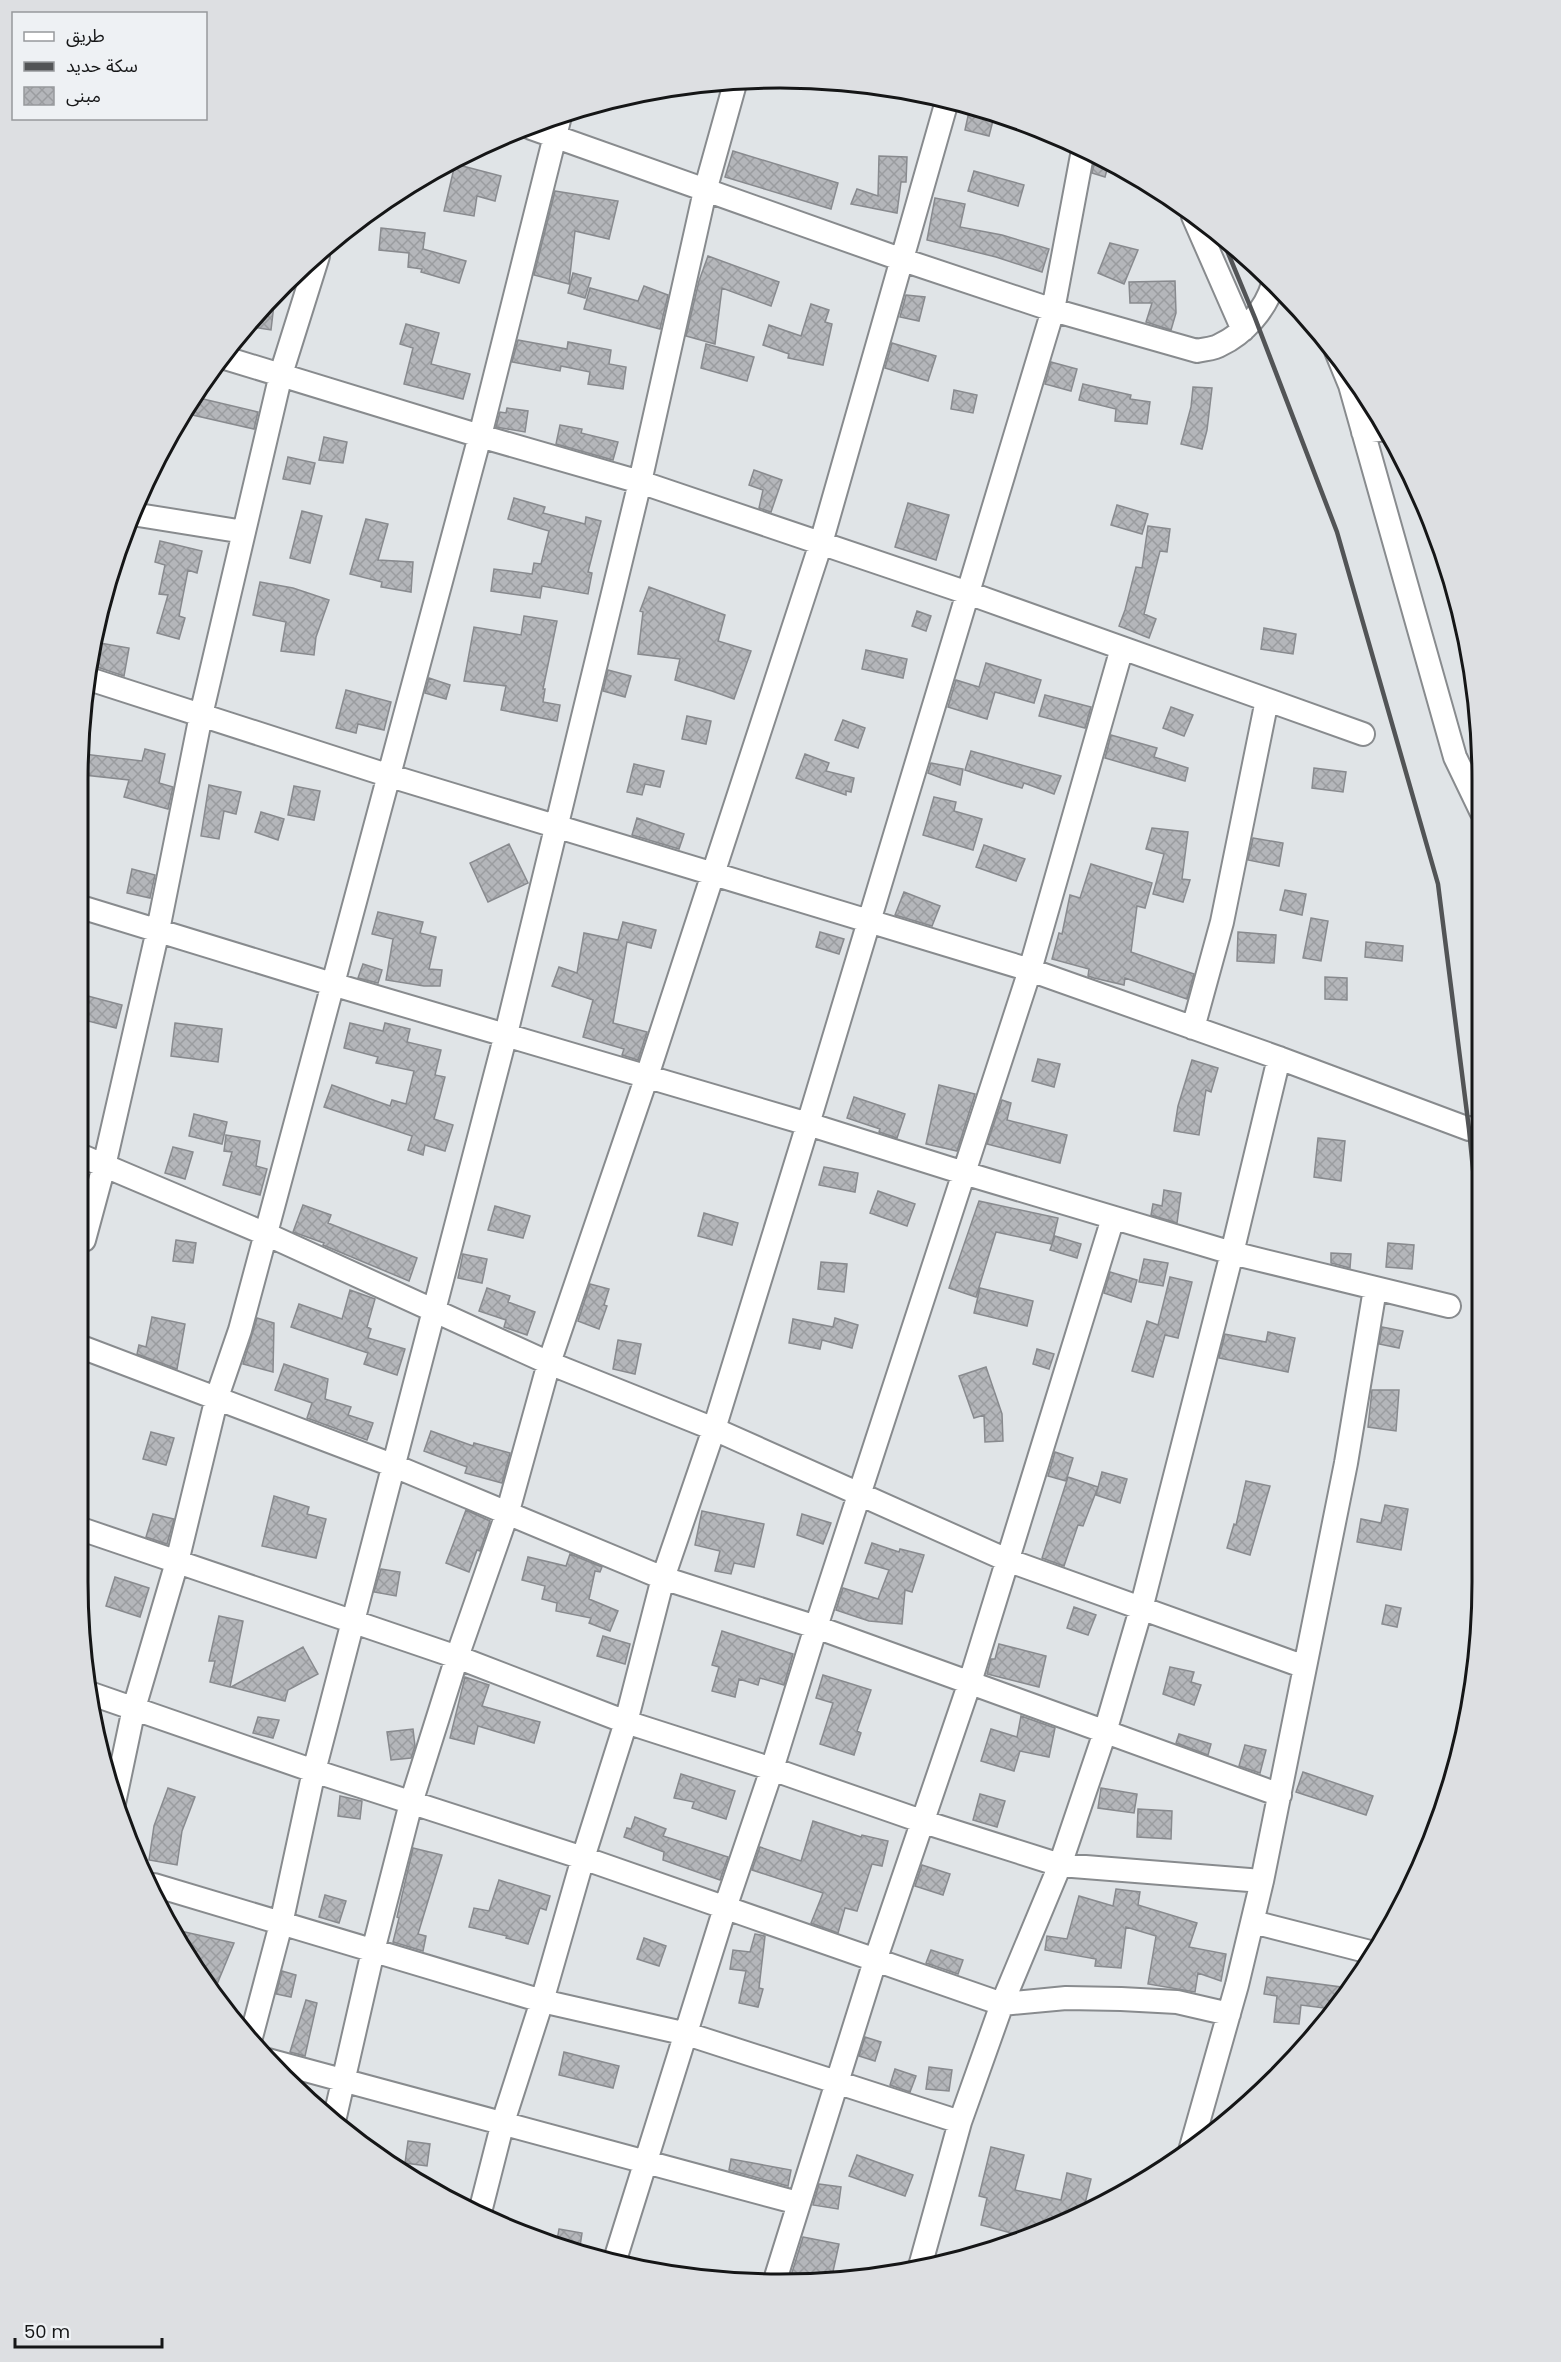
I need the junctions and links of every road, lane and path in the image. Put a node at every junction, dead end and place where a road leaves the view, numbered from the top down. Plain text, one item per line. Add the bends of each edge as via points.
1 (733, 90) edge
2 (945, 109) edge
3 (557, 127) edge
4 (1082, 158) edge
5 (705, 191) junction
6 (1197, 228) edge
7 (903, 260) junction
8 (314, 270) edge
9 (1271, 292) edge
10 (1053, 310) junction
11 (1243, 330) junction
12 (231, 360) edge
13 (280, 374) junction
14 (1351, 389) edge
15 (1377, 430) edge
16 (1363, 432) junction
17 (480, 436) junction
18 (640, 482) junction
19 (141, 515) edge
20 (244, 532) junction
21 (821, 543) junction
22 (968, 593) junction
23 (1122, 648) junction
24 (96, 681) edge
25 (1267, 700) junction
26 (201, 716) junction
27 (1363, 734) dead end
28 (387, 775) junction
29 (1472, 792) edge
30 (557, 825) junction
31 (714, 873) junction
32 (88, 909) edge
33 (870, 920) junction
34 (158, 930) junction
35 (1030, 970) junction
36 (332, 984) junction
37 (1193, 1028) junction
38 (506, 1034) junction
39 (1279, 1058) junction
40 (647, 1076) junction
41 (808, 1124) junction
42 (1472, 1128) edge
43 (94, 1162) edge
44 (964, 1173) junction
45 (88, 1209) edge
46 (1113, 1218) junction
47 (266, 1234) junction
48 (1232, 1253) junction
49 (1375, 1289) junction
50 (1449, 1306) dead end
51 (434, 1312) junction
52 (88, 1349) edge
53 (549, 1363) junction
54 (217, 1397) junction
55 (714, 1429) junction
56 (392, 1465) junction
57 (860, 1494) junction
58 (508, 1511) junction
59 (88, 1531) edge
60 (1007, 1560) junction
61 (177, 1562) junction
62 (663, 1578) junction
63 (1141, 1609) junction
64 (354, 1622) junction
65 (816, 1627) junction
66 (458, 1658) junction
67 (1305, 1667) junction
68 (970, 1683) junction
69 (98, 1697) edge
70 (134, 1708) junction
71 (626, 1722) junction
72 (1105, 1732) junction
73 (772, 1769) junction
74 (314, 1771) junction
75 (118, 1782) edge
76 (1280, 1795) junction
77 (411, 1803) junction
78 (924, 1822) junction
79 (583, 1858) junction
80 (1060, 1865) junction
81 (1262, 1881) junction
82 (159, 1887) edge
83 (725, 1908) junction
84 (1253, 1922) junction
85 (281, 1924) junction
86 (1366, 1951) edge
87 (373, 1952) junction
88 (875, 1960) junction
89 (542, 2001) junction
90 (1002, 2004) junction
91 (1229, 2014) junction
92 (253, 2030) edge
93 (687, 2034) junction
94 (284, 2064) edge
95 (343, 2078) junction
96 (838, 2081) junction
97 (336, 2112) edge
98 (503, 2122) junction
99 (960, 2122) junction
100 (1194, 2137) edge
101 (646, 2160) junction
102 (798, 2203) junction
103 (482, 2205) edge
104 (617, 2254) edge
105 (922, 2259) edge
106 (777, 2274) edge

1 - 5 street
2 - 7 street
3 - 5 street
3 - 17 street
4 - 10 street
5 - 7 street
5 - 18 street
6 - 11 street
7 - 10 street
7 - 21 street
8 - 13 street
9 - 11 street
10 - 11 street via 1197,351 1219,346
10 - 22 street
12 - 13 street
13 - 17 street
13 - 20 street
14 - 16 street
15 - 16 street
16 - 29 street via 1455,757
17 - 18 street
17 - 28 street
18 - 21 street
18 - 30 street
19 - 20 street
20 - 26 street
21 - 22 street
21 - 31 street
22 - 23 street
22 - 33 street
23 - 25 street
23 - 35 street
24 - 26 street
25 - 27 street
25 - 37 street via 1222,922
26 - 28 street
26 - 34 street
28 - 30 street
28 - 36 street
30 - 31 street
30 - 38 street
31 - 33 street
31 - 40 street
32 - 34 street
33 - 35 street
33 - 41 street
34 - 36 street
34 - 43 street
35 - 37 street
35 - 44 street
36 - 38 street
36 - 47 street
37 - 39 street
38 - 40 street
38 - 51 street
39 - 42 street
39 - 48 street
40 - 41 street
40 - 53 street
41 - 44 street
41 - 55 street
43 - 45 street
43 - 47 street
44 - 46 street
44 - 57 street
46 - 48 street
46 - 60 street
47 - 51 street
47 - 54 street
48 - 49 street
48 - 63 street
49 - 50 street
49 - 67 street via 1346,1463
51 - 53 street
51 - 56 street
52 - 54 street
53 - 55 street
53 - 58 street
54 - 56 street
54 - 61 street
55 - 57 street
55 - 62 street
56 - 58 street
56 - 64 street
57 - 60 street
57 - 65 street
58 - 62 street
58 - 66 street
59 - 61 street
60 - 63 street
60 - 68 street
61 - 64 street
61 - 70 street
62 - 65 street
62 - 71 street
63 - 67 street
63 - 72 street
64 - 66 street
64 - 74 street
65 - 68 street
65 - 73 street
66 - 71 street
66 - 77 street
67 - 76 street
68 - 72 street
68 - 78 street
69 - 70 street
70 - 74 street
70 - 75 street
71 - 73 street
71 - 79 street
72 - 76 street
72 - 80 street
73 - 78 street
73 - 83 street
74 - 77 street
74 - 85 street
76 - 81 street
77 - 79 street
77 - 87 street
78 - 80 street
78 - 88 street
79 - 83 street
79 - 89 street
80 - 81 street
80 - 90 street
81 - 84 street
82 - 85 street
83 - 88 street
83 - 93 street
84 - 86 street
84 - 91 street
85 - 87 street
85 - 92 street
87 - 89 street
87 - 95 street
88 - 90 street
88 - 96 street
89 - 93 street
89 - 98 street
90 - 91 street via 1066,1998 1121,1999 1177,2002
90 - 99 street
91 - 100 street
93 - 96 street
93 - 101 street
94 - 95 street
95 - 97 street
95 - 98 street
96 - 99 street
96 - 102 street
98 - 101 street
98 - 103 street
99 - 105 street
101 - 102 street
101 - 104 street
102 - 106 street

